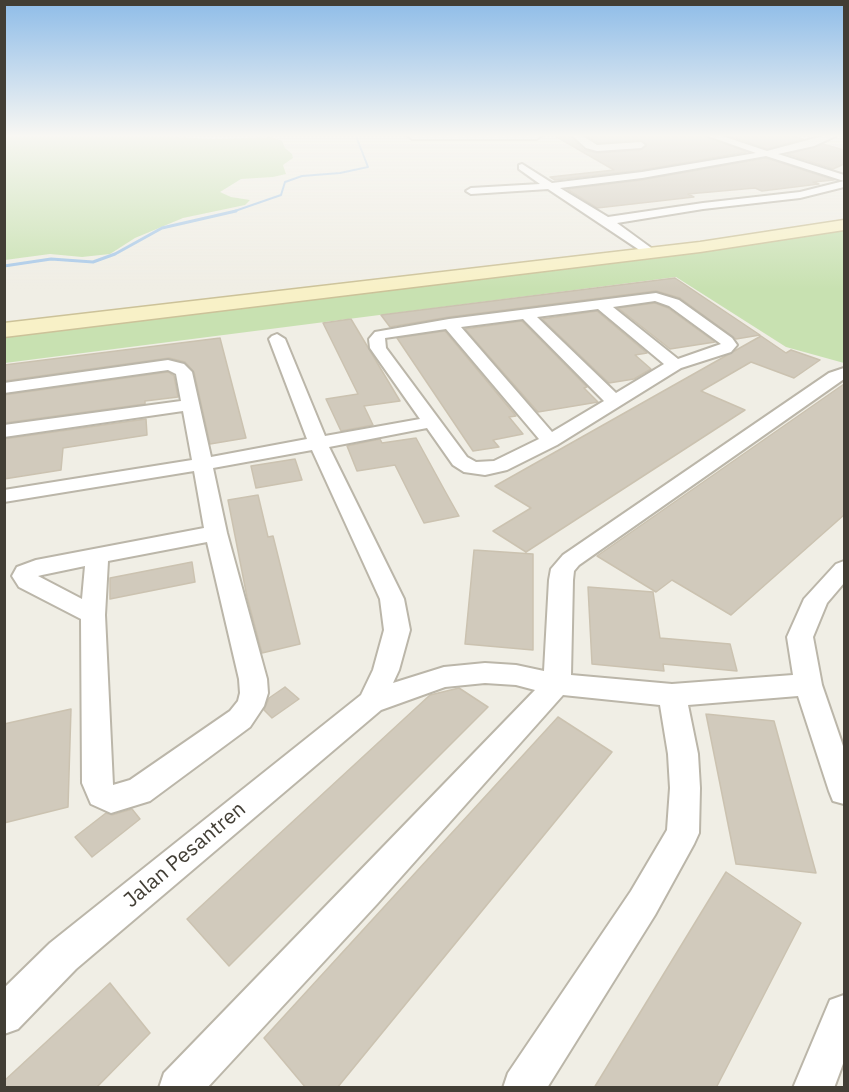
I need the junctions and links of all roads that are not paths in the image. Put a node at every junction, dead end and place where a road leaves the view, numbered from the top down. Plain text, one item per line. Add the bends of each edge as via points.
1 (535, 187) edge
2 (551, 187) edge
3 (832, 187) edge
4 (471, 191) dead end
5 (607, 220) junction
6 (844, 225) edge
7 (650, 253) junction
8 (598, 303) junction
9 (525, 313) junction
10 (449, 323) junction
11 (4, 330) edge
12 (277, 339) dead end
13 (675, 365) junction
14 (844, 373) edge
15 (4, 388) edge
16 (615, 402) junction
17 (190, 405) junction
18 (432, 422) junction
19 (4, 431) edge
20 (550, 441) junction
21 (318, 443) junction
22 (203, 464) junction
23 (4, 496) edge
24 (216, 533) junction
25 (97, 557) junction
26 (844, 569) edge
27 (93, 615) junction
28 (557, 684) junction
29 (808, 685) junction
30 (672, 695) junction
31 (371, 702) junction
32 (844, 791) edge
33 (844, 1014) edge
34 (4, 1015) edge
35 (179, 1088) edge
36 (523, 1088) edge
37 (813, 1088) edge

1 - 4 street
2 - 5 street via 597,218
3 - 5 street via 800,195
5 - 7 street
6 - 7 main road
7 - 11 main road
8 - 9 street
8 - 13 street
8 - 13 street via 646,296 664,298 729,345
9 - 10 street
9 - 16 street
10 - 18 street via 391,332 377,339 378,348
10 - 20 street
12 - 21 street
13 - 16 street
14 - 28 street via 571,560 563,569 561,580
15 - 17 street via 168,365 184,372
16 - 20 street
17 - 19 street
17 - 22 street
18 - 20 street via 460,461 471,468 500,466
18 - 21 street
21 - 22 street
21 - 31 street via 392,599 398,630
22 - 23 street
22 - 24 street
24 - 25 street
24 - 27 street via 253,679 255,693 250,706 240,719 139,791 111,800 102,794 97,783
25 - 27 street
25 - 27 street via 36,568 24,576
26 - 29 street via 816,599 800,637
28 - 30 street
28 - 31 street via 485,673 444,677
28 - 35 street
29 - 30 street
29 - 32 street
30 - 36 street via 684,765 683,834
31 - 34 street, Jalan Pesantren via 63,956
33 - 37 street

